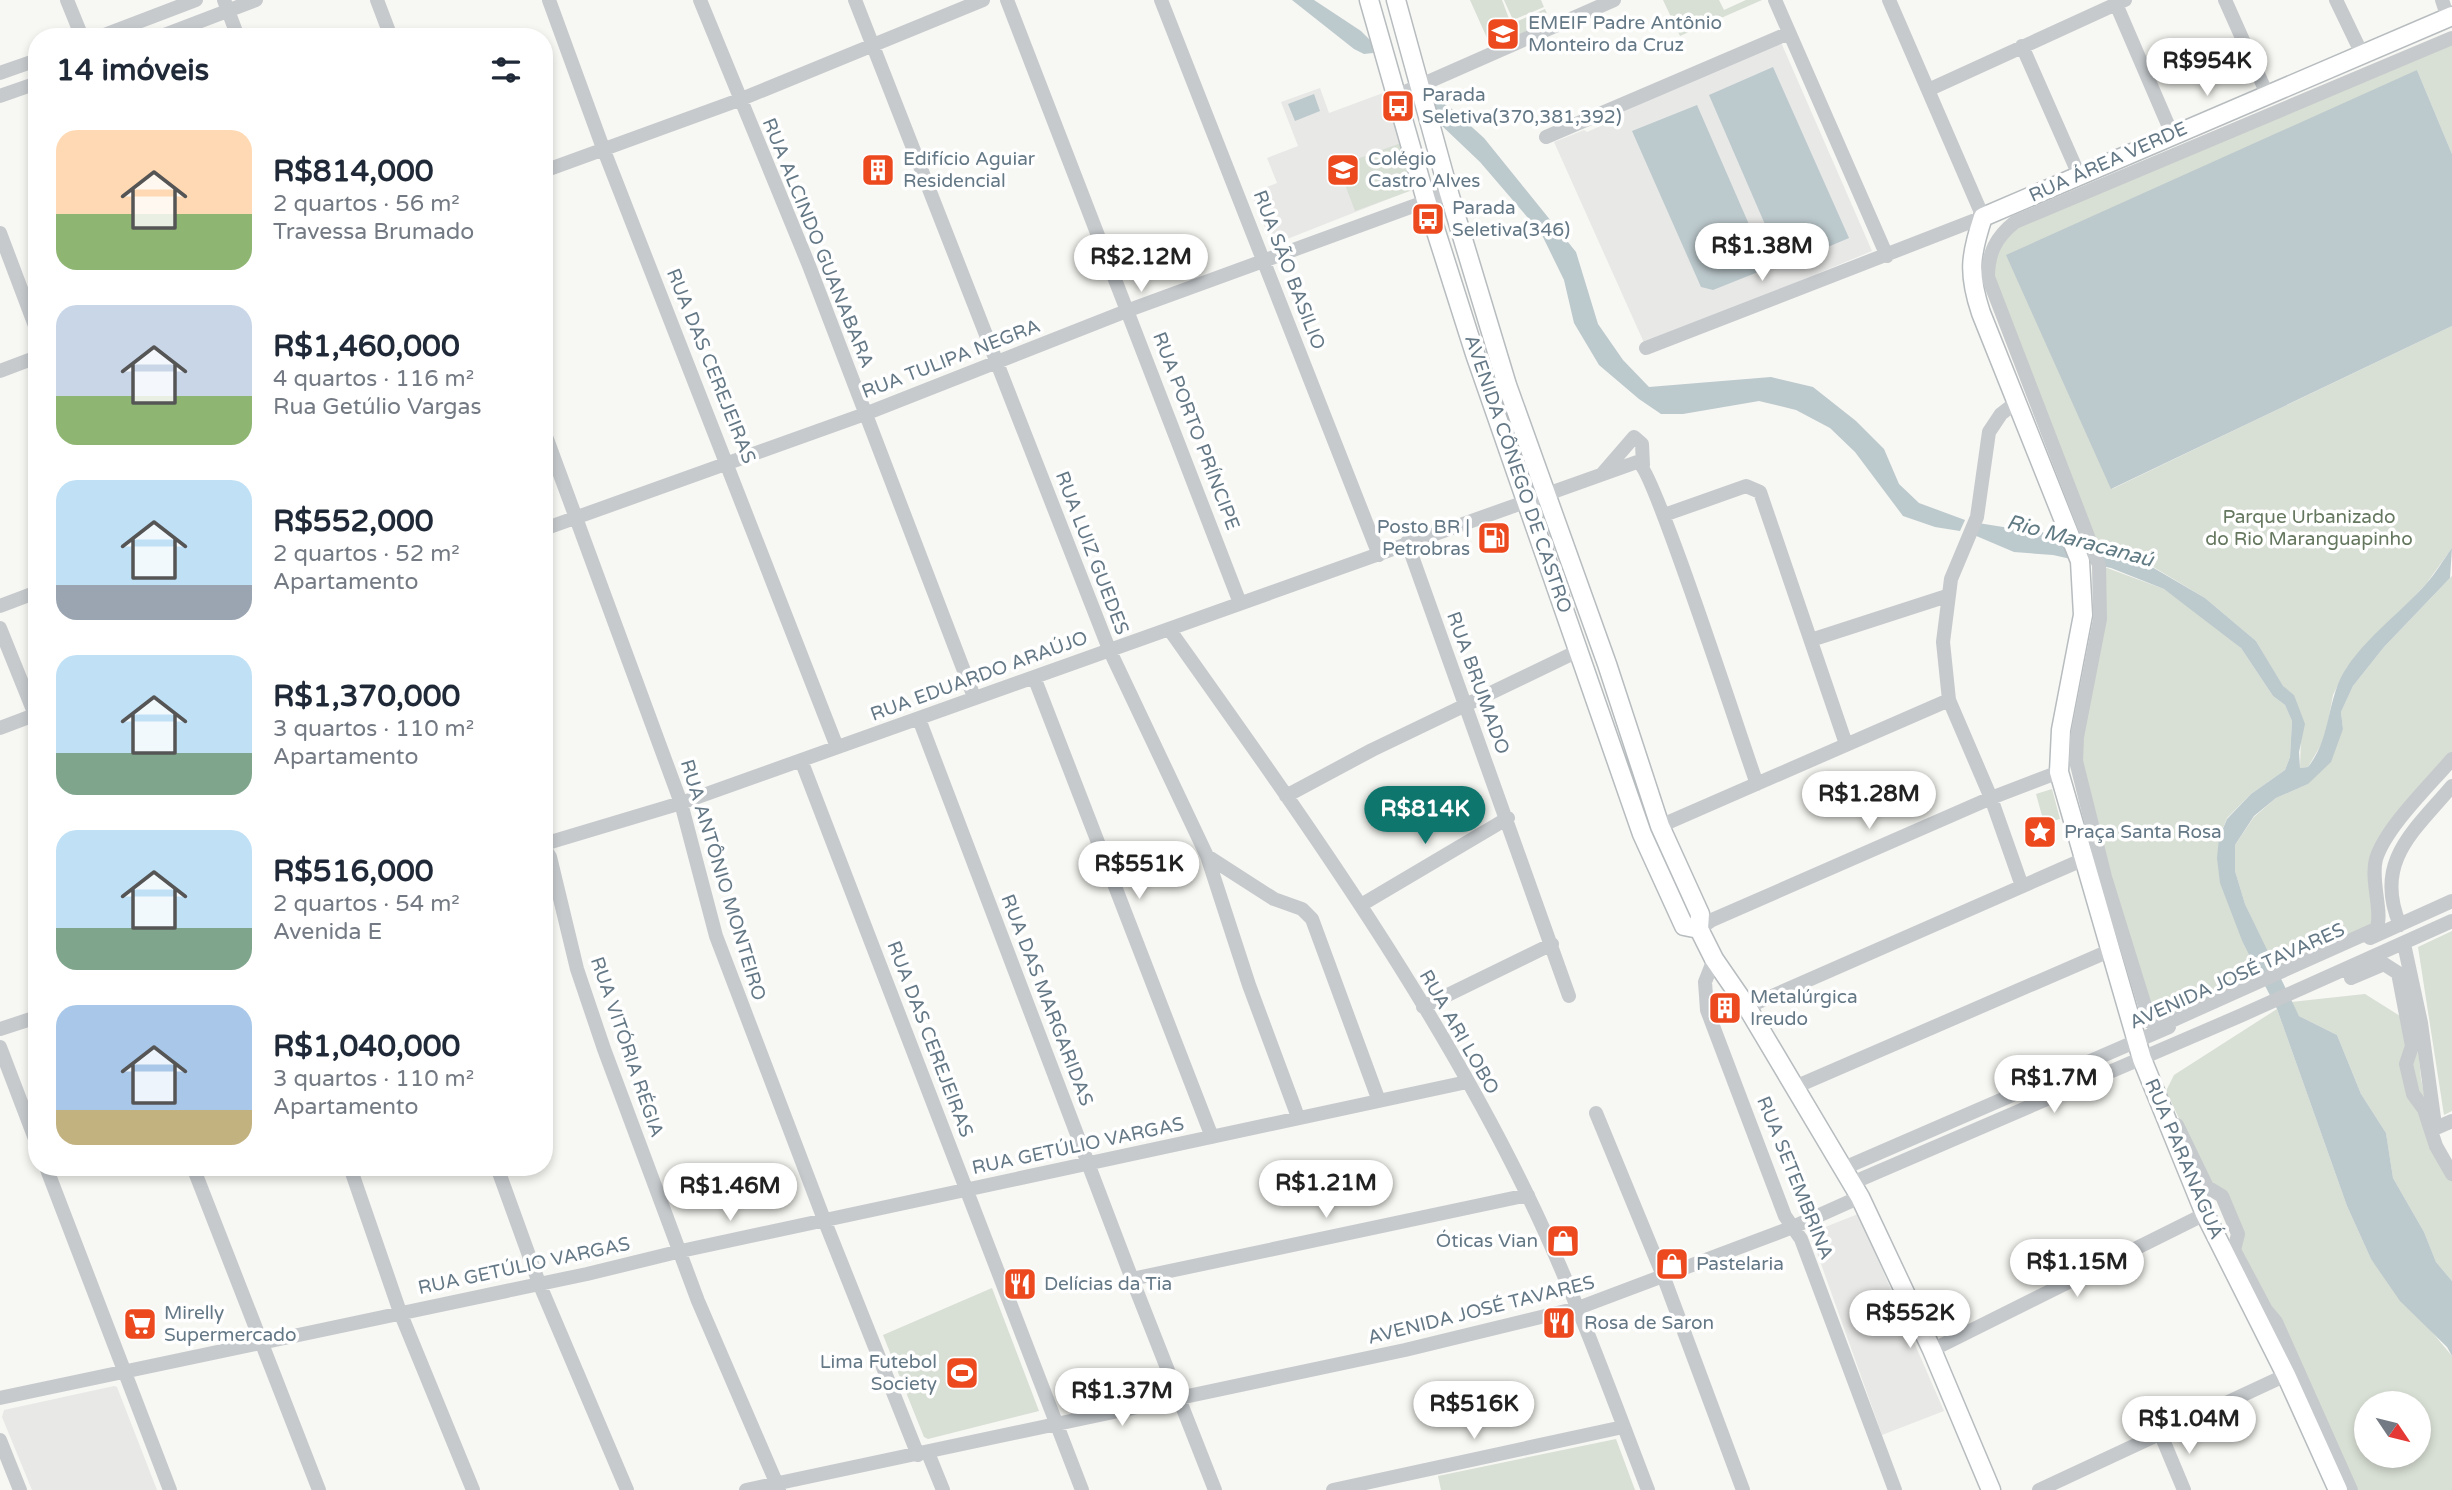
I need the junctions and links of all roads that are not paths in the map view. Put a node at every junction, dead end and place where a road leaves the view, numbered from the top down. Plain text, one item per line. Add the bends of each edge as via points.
1 (67, 0) edge
2 (196, 0) edge
3 (256, 0) edge
4 (377, 0) edge
5 (549, 0) edge
6 (700, 0) edge
7 (855, 0) edge
8 (983, 0) edge
9 (1007, 0) edge
10 (1161, 0) edge
11 (1369, 0) edge
12 (1396, 0) edge
13 (1614, 0) edge
14 (1775, 0) edge
15 (1889, 0) edge
16 (2225, 0) edge
17 (2336, 0) edge
18 (2442, 0) edge
19 (2120, 2) edge
20 (226, 5) edge
21 (2450, 17) edge
22 (78, 28) edge
23 (123, 28) edge
24 (178, 28) edge
25 (235, 28) edge
26 (388, 28) edge
27 (1789, 33) junction
28 (2452, 37) edge
29 (874, 45) junction
30 (2022, 46) junction
31 (2362, 54) junction
32 (28, 63) edge
33 (0, 73) edge
34 (1419, 84) junction
35 (28, 86) edge
36 (1928, 90) junction
37 (2267, 94) junction
38 (0, 96) edge
39 (1396, 96) junction
40 (739, 100) junction
41 (2172, 134) junction
42 (1546, 137) dead end
43 (603, 148) junction
44 (553, 167) edge
45 (2079, 175) junction
46 (1448, 193) junction
47 (1426, 200) junction
48 (1983, 217) junction
49 (0, 233) edge
50 (1887, 256) junction
51 (1264, 259) junction
52 (28, 307) edge
53 (1129, 310) junction
54 (1646, 348) dead end
55 (28, 360) edge
56 (996, 363) junction
57 (0, 371) edge
58 (2018, 401) junction
59 (864, 414) junction
60 (553, 456) edge
61 (728, 461) junction
62 (1642, 464) junction
63 (1601, 474) junction
64 (1536, 498) junction
65 (1664, 515) junction
66 (576, 517) junction
67 (553, 526) edge
68 (1407, 542) junction
69 (1379, 555) junction
70 (2087, 555) junction
71 (28, 595) edge
72 (1947, 596) junction
73 (1240, 603) junction
74 (0, 606) edge
75 (0, 628) edge
76 (1169, 629) junction
77 (1811, 640) junction
78 (1109, 649) junction
79 (1580, 650) junction
80 (1607, 664) junction
81 (1588, 671) junction
82 (1034, 677) junction
83 (28, 696) edge
84 (974, 697) junction
85 (1949, 700) junction
86 (1466, 707) junction
87 (28, 719) edge
88 (919, 719) junction
89 (0, 728) edge
90 (1846, 744) junction
91 (837, 747) junction
92 (2452, 759) edge
93 (801, 760) junction
94 (2059, 772) junction
95 (1756, 784) junction
96 (2452, 786) edge
97 (1286, 796) junction
98 (1992, 798) junction
99 (681, 803) junction
100 (1508, 818) junction
101 (1660, 826) junction
102 (1642, 834) junction
103 (553, 843) edge
104 (1207, 856) junction
105 (2082, 860) junction
106 (553, 869) edge
107 (2022, 886) junction
108 (2452, 901) edge
109 (1361, 905) junction
110 (2452, 921) edge
111 (2400, 925) junction
112 (1699, 929) junction
113 (1552, 944) junction
114 (2404, 944) junction
115 (2109, 951) junction
116 (1714, 959) junction
117 (2310, 962) junction
118 (2351, 978) dead end
119 (1569, 996) dead end
120 (2234, 996) junction
121 (1423, 1007) junction
122 (1747, 1007) junction
123 (28, 1020) edge
124 (0, 1029) edge
125 (2136, 1041) junction
126 (0, 1047) edge
127 (2144, 1057) junction
128 (1467, 1082) junction
129 (1795, 1087) junction
130 (1378, 1101) junction
131 (1596, 1113) dead end
132 (1298, 1117) junction
133 (28, 1120) edge
134 (2452, 1121) edge
135 (2436, 1128) junction
136 (1212, 1137) junction
137 (2452, 1158) edge
138 (1089, 1164) junction
139 (2452, 1174) edge
140 (49, 1176) edge
141 (196, 1176) edge
142 (353, 1176) edge
143 (500, 1176) edge
144 (1852, 1183) junction
145 (968, 1188) junction
146 (1528, 1195) junction
147 (2205, 1214) junction
148 (825, 1222) junction
149 (1793, 1227) junction
150 (681, 1251) junction
151 (1664, 1278) junction
152 (1132, 1279) junction
153 (539, 1283) junction
154 (1578, 1308) junction
155 (400, 1312) junction
156 (259, 1342) junction
157 (1932, 1350) junction
158 (124, 1373) junction
159 (2286, 1375) junction
160 (0, 1398) edge
161 (1180, 1398) junction
162 (1056, 1423) junction
163 (1623, 1427) junction
164 (2161, 1435) junction
165 (0, 1440) edge
166 (923, 1454) junction
167 (778, 1487) edge
168 (1987, 1489) edge
169 (20, 1490) edge
170 (170, 1490) edge
171 (319, 1490) edge
172 (473, 1490) edge
173 (627, 1490) edge
174 (746, 1490) edge
175 (943, 1490) edge
176 (1082, 1490) edge
177 (1215, 1490) edge
178 (1333, 1490) edge
179 (1648, 1490) edge
180 (1743, 1490) edge
181 (1895, 1490) edge
182 (2039, 1490) edge
183 (2184, 1490) edge
184 (2338, 1490) edge
185 (2351, 1490) edge

1 - 22 street
2 - 23 street
3 - 20 street
4 - 26 street
5 - 43 street, RUA DAS CEREJEIRAS
6 - 40 street, RUA ALCINDO GUANABARA
7 - 29 street, RUA LUIZ GUEDES
8 - 29 street
9 - 53 street, RUA PORTO PRÍNCIPE
10 - 51 street, RUA SÃO BASILIO
11 - 39 main road, AVENIDA CÔNEGO DE CASTRO
12 - 34 main road, AVENIDA CÔNEGO DE CASTRO
13 - 34 street
14 - 27 street
15 - 36 street
16 - 37 street
17 - 31 street
18 - 21 street, RUA ÁREA VERDE
19 - 30 street
19 - 41 street
20 - 24 street
20 - 25 street
21 - 31 main road, RUA ÁREA VERDE
27 - 42 street
27 - 50 street
28 - 70 street via 2025,217 1998,238 1988,262 1988,277
29 - 40 street
29 - 56 street, RUA LUIZ GUEDES
30 - 36 street
30 - 45 street
31 - 37 main road, RUA ÁREA VERDE
32 - 33 street
34 - 39 street
34 - 46 main road, AVENIDA CÔNEGO DE CASTRO
35 - 38 street
36 - 48 street
37 - 41 main road, RUA ÁREA VERDE
39 - 47 main road, AVENIDA CÔNEGO DE CASTRO
40 - 43 street
40 - 59 street, RUA ALCINDO GUANABARA via 808,263
41 - 45 main road, RUA ÁREA VERDE
43 - 44 street
43 - 61 street, RUA DAS CEREJEIRAS
45 - 48 main road, RUA ÁREA VERDE
46 - 47 street, RUA TULIPA NEGRA
46 - 64 main road, AVENIDA CÔNEGO DE CASTRO
47 - 51 street, RUA TULIPA NEGRA
47 - 64 main road, AVENIDA CÔNEGO DE CASTRO via 1475,354
48 - 50 street, RUA ÁREA VERDE
48 - 58 main road via 1971,258 1972,286
49 - 52 street
50 - 54 street, RUA ÁREA VERDE via 1877,256
51 - 53 street, RUA TULIPA NEGRA
51 - 69 street, RUA SÃO BASILIO
53 - 56 street, RUA TULIPA NEGRA
53 - 73 street, RUA PORTO PRÍNCIPE
55 - 57 street
56 - 59 street, RUA TULIPA NEGRA
56 - 78 street, RUA LUIZ GUEDES
58 - 70 main road, RUA PARANAGUÁ
58 - 72 street via 2001,414 1989,432 1977,517
59 - 61 street, RUA TULIPA NEGRA
59 - 84 street, RUA ALCINDO GUANABARA
60 - 66 street, RUA ANTÔNIO MONTEIRO
61 - 66 street, RUA TULIPA NEGRA
61 - 91 street, RUA DAS CEREJEIRAS
62 - 63 street, RUA EDUARDO ARAÚJO
62 - 63 street via 1642,444 1633,437
62 - 65 street
63 - 64 street, RUA EDUARDO ARAÚJO
64 - 68 street, RUA EDUARDO ARAÚJO
64 - 79 main road, AVENIDA CÔNEGO DE CASTRO
64 - 80 main road, AVENIDA CÔNEGO DE CASTRO
65 - 77 street via 1746,486 1756,488
65 - 95 street
66 - 67 street, RUA TULIPA NEGRA
66 - 99 street, RUA ANTÔNIO MONTEIRO
68 - 69 street, RUA EDUARDO ARAÚJO
68 - 86 street, RUA BRUMADO
69 - 73 street, RUA EDUARDO ARAÚJO
70 - 94 main road, RUA PARANAGUÁ via 2083,615 2061,730
70 - 120 street via 2100,619 2076,761 2095,842 2148,1018 2160,1026
71 - 74 street
72 - 77 street
72 - 85 street via 1943,642
73 - 76 street, RUA EDUARDO ARAÚJO
75 - 83 street
76 - 78 street, RUA EDUARDO ARAÚJO
76 - 97 street, RUA ARI LOBO
77 - 90 street
78 - 82 street, RUA EDUARDO ARAÚJO
78 - 104 street, RUA LUIZ GUEDES
79 - 81 main road, AVENIDA CÔNEGO DE CASTRO
79 - 86 street
80 - 81 main road
80 - 101 main road, AVENIDA CÔNEGO DE CASTRO
81 - 102 main road, AVENIDA CÔNEGO DE CASTRO
82 - 84 street, RUA EDUARDO ARAÚJO
82 - 136 street
84 - 88 street, RUA EDUARDO ARAÚJO
85 - 90 street
85 - 98 street
86 - 97 street
86 - 100 street, RUA BRUMADO
87 - 89 street
88 - 91 street, RUA EDUARDO ARAÚJO
88 - 138 street, RUA DAS MARGARIDAS
90 - 95 street
91 - 93 street, RUA EDUARDO ARAÚJO
92 - 117 street via 2380,848 2374,870 2380,918 2376,929
93 - 99 street, RUA EDUARDO ARAÚJO
93 - 145 street, RUA DAS CEREJEIRAS
94 - 98 street
94 - 105 main road, RUA PARANAGUÁ
95 - 101 street
96 - 111 street via 2404,843 2394,862 2391,899
97 - 109 street, RUA ARI LOBO
98 - 107 street
98 - 112 street
99 - 103 street, RUA EDUARDO ARAÚJO
99 - 148 street, RUA ANTÔNIO MONTEIRO via 716,936
100 - 109 street
100 - 113 street, RUA BRUMADO
101 - 102 main road
101 - 112 main road, AVENIDA CÔNEGO DE CASTRO via 1700,914
102 - 112 main road, AVENIDA CÔNEGO DE CASTRO via 1684,926
104 - 130 street via 1312,919
104 - 132 street, RUA LUIZ GUEDES
105 - 107 street
105 - 115 main road, RUA PARANAGUÁ
106 - 150 street, RUA VITÓRIA RÉGIA via 577,969
107 - 122 street
108 - 111 street, AVENIDA JOSÉ TAVARES
109 - 121 street, RUA ARI LOBO
110 - 114 street, AVENIDA JOSÉ TAVARES
111 - 117 street, AVENIDA JOSÉ TAVARES
112 - 116 main road, AVENIDA CÔNEGO DE CASTRO
113 - 119 street, RUA BRUMADO
113 - 121 street
114 - 127 street, AVENIDA JOSÉ TAVARES
114 - 135 street
115 - 125 main road, RUA PARANAGUÁ
115 - 129 street
116 - 122 main road, AVENIDA CÔNEGO DE CASTRO
116 - 149 street, RUA SETEMBRINA via 1705,982 1707,1010
117 - 120 street, AVENIDA JOSÉ TAVARES
118 - 139 street via 2384,964 2398,973 2412,1046 2406,1064 2413,1094
120 - 125 street, AVENIDA JOSÉ TAVARES
121 - 128 street, RUA ARI LOBO
122 - 129 main road, AVENIDA CÔNEGO DE CASTRO
123 - 124 street
125 - 127 main road, RUA PARANAGUÁ
125 - 144 street, AVENIDA JOSÉ TAVARES
126 - 133 street
127 - 144 street, AVENIDA JOSÉ TAVARES
127 - 147 main road, RUA PARANAGUÁ
127 - 185 street via 2207,1187 2222,1196 2238,1234 2234,1250 2276,1322
128 - 130 street, RUA GETÚLIO VARGAS
128 - 146 street, RUA ARI LOBO
129 - 144 main road, AVENIDA CÔNEGO DE CASTRO
130 - 132 street, RUA GETÚLIO VARGAS
131 - 151 street
132 - 136 street, RUA GETÚLIO VARGAS
134 - 135 street
135 - 137 street
136 - 138 street, RUA GETÚLIO VARGAS
138 - 145 street, RUA GETÚLIO VARGAS
138 - 152 street, RUA DAS MARGARIDAS
140 - 158 street
141 - 156 street
142 - 155 street
143 - 153 street
144 - 149 street, AVENIDA JOSÉ TAVARES
144 - 157 main road, AVENIDA CÔNEGO DE CASTRO
145 - 148 street, RUA GETÚLIO VARGAS
145 - 162 street, RUA DAS CEREJEIRAS
146 - 152 street
146 - 154 street, RUA ARI LOBO
147 - 157 street
147 - 159 main road, RUA PARANAGUÁ
148 - 150 street, RUA GETÚLIO VARGAS
148 - 166 street, RUA ANTÔNIO MONTEIRO
149 - 151 street, AVENIDA JOSÉ TAVARES
149 - 181 street, RUA SETEMBRINA
150 - 153 street, RUA GETÚLIO VARGAS
150 - 167 street, RUA VITÓRIA RÉGIA
151 - 154 street, AVENIDA JOSÉ TAVARES
151 - 180 street
152 - 161 street, RUA DAS MARGARIDAS
153 - 155 street, RUA GETÚLIO VARGAS
153 - 173 street
154 - 161 street, AVENIDA JOSÉ TAVARES
154 - 163 street, RUA ARI LOBO
155 - 156 street, RUA GETÚLIO VARGAS
155 - 172 street
156 - 158 street, RUA GETÚLIO VARGAS
156 - 171 street
157 - 168 main road, AVENIDA CÔNEGO DE CASTRO
158 - 160 street, RUA GETÚLIO VARGAS
158 - 170 street
159 - 164 street
159 - 184 main road, RUA PARANAGUÁ
161 - 162 street, AVENIDA JOSÉ TAVARES
161 - 177 street, RUA DAS MARGARIDAS
162 - 166 street, AVENIDA JOSÉ TAVARES
162 - 176 street, RUA DAS CEREJEIRAS
163 - 178 street
163 - 179 street, RUA ARI LOBO
164 - 182 street
164 - 183 street
165 - 169 street
166 - 167 street, AVENIDA JOSÉ TAVARES
166 - 175 street, RUA ANTÔNIO MONTEIRO
167 - 174 street, AVENIDA JOSÉ TAVARES

